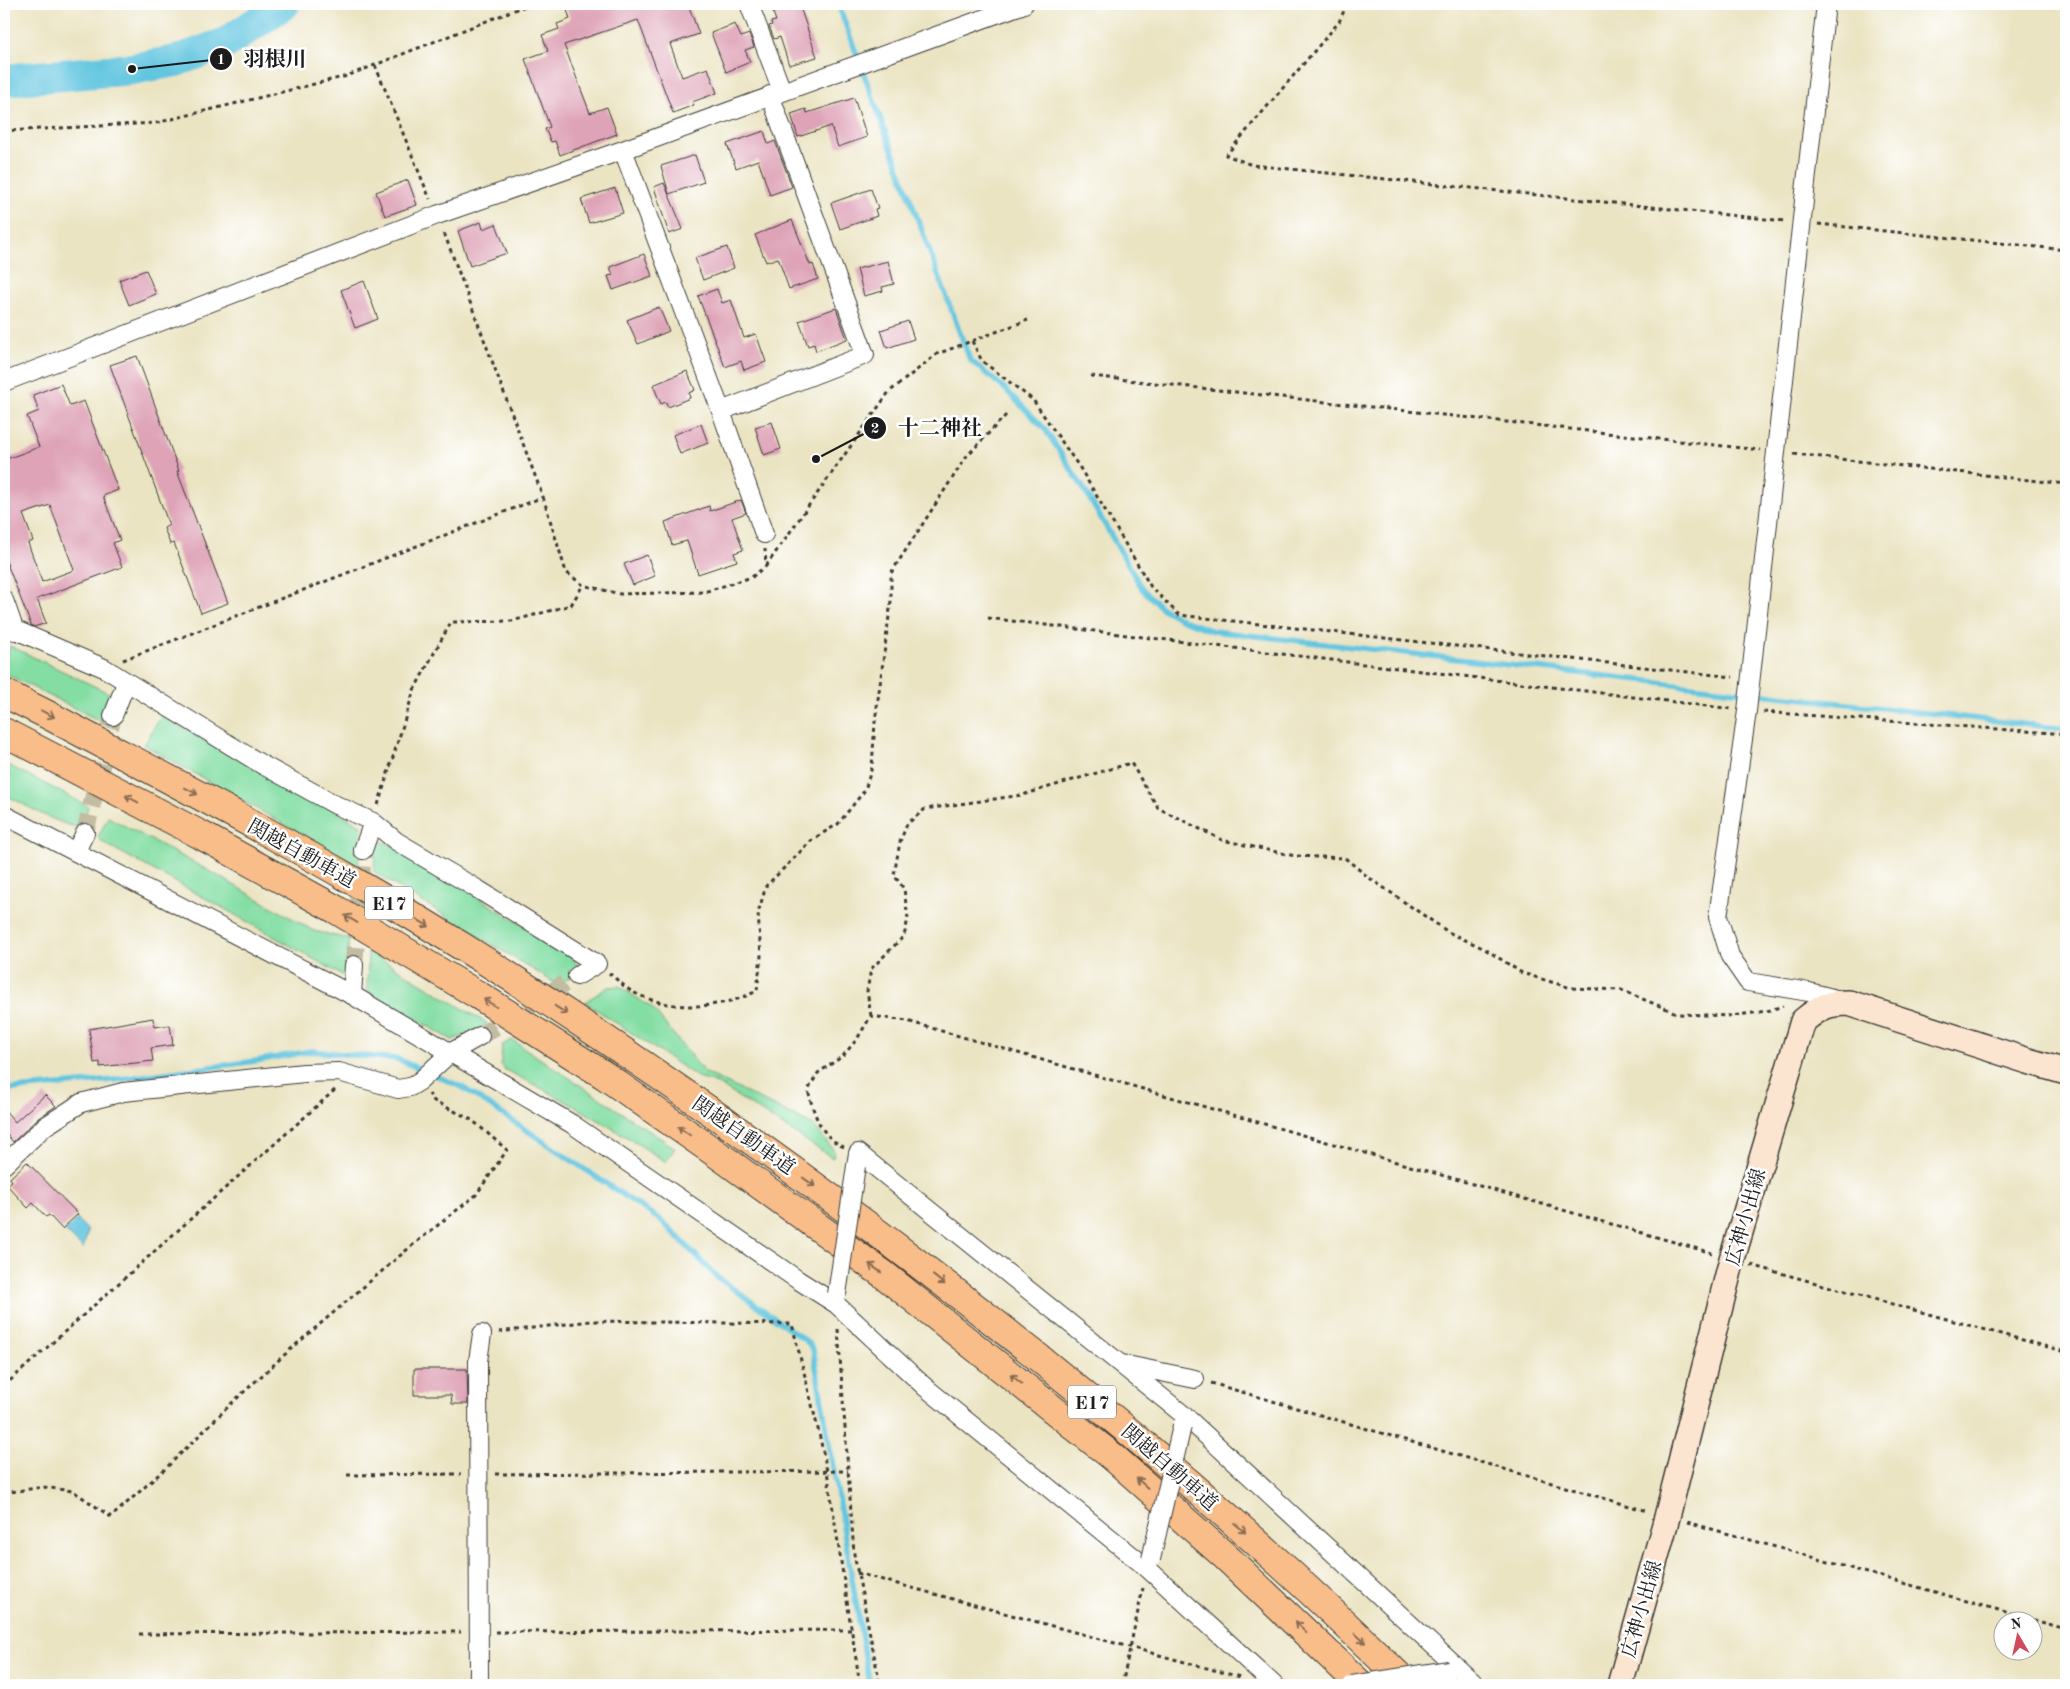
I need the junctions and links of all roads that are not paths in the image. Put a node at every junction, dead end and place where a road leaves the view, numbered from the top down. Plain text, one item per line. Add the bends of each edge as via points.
1 (748, 4) edge
2 (1024, 4) edge
3 (1826, 4) edge
4 (776, 93) junction
5 (623, 150) junction
6 (4, 382) edge
7 (721, 411) junction
8 (764, 534) road end
9 (4, 600) edge
10 (9, 628) edge
11 (126, 683) junction
12 (4, 693) edge
13 (113, 716) tunnel mouth
14 (4, 732) edge
15 (4, 814) edge
16 (373, 822) junction
17 (85, 833) tunnel mouth
18 (363, 850) tunnel mouth
19 (76, 851) junction
20 (354, 965) tunnel mouth
21 (577, 976) tunnel mouth
22 (352, 995) junction
23 (1849, 1002) junction
24 (480, 1036) tunnel mouth
25 (450, 1053) junction
26 (2066, 1072) edge
27 (4, 1165) edge
28 (837, 1299) junction
29 (482, 1334) road end
30 (1119, 1364) junction
31 (1196, 1379) road end
32 (1183, 1421) junction
33 (1149, 1564) junction
34 (1453, 1670) junction
35 (1270, 1683) edge
36 (479, 1685) edge
37 (1352, 1685) edge
38 (1361, 1685) edge
39 (1408, 1685) edge
40 (1476, 1685) edge
41 (1620, 1685) edge

1 - 4 street
2 - 4 street
3 - 23 street via 1751,679 1718,917 1730,956 1748,982
4 - 5 street
4 - 7 street via 865,355
5 - 6 street via 437,215
5 - 7 street
7 - 8 street
9 - 10 street
10 - 11 street via 104,668
11 - 13 street
11 - 16 street via 261,764
12 -> 39 highway, 関越自動車道 / E17 via 344,875 498,969 756,1143 898,1248 1126,1429 1251,1537
38 -> 14 highway, 関越自動車道 / E17 via 1226,1557 1113,1457 883,1274 724,1159 604,1075 335,909
15 - 19 street
16 - 18 street
16 - 21 street via 396,841 597,964
17 - 19 street
19 - 22 street
20 - 22 street
22 - 25 street
23 - 26 main road, 広神小出線
23 - 41 main road, 広神小出線 via 1825,1005 1803,1021 1732,1259
24 - 25 street
25 - 27 street via 420,1081 398,1089 339,1072 304,1073 123,1092 98,1098 81,1103 44,1127
25 - 28 street via 572,1124 798,1280
28 - 30 street, bridge via 857,1160
28 - 33 street via 925,1388
29 - 36 street via 478,1361
30 - 31 street
30 - 32 street
32 - 33 street, bridge
32 - 34 street
33 - 35 street
34 - 37 street, bridge
34 - 40 street

